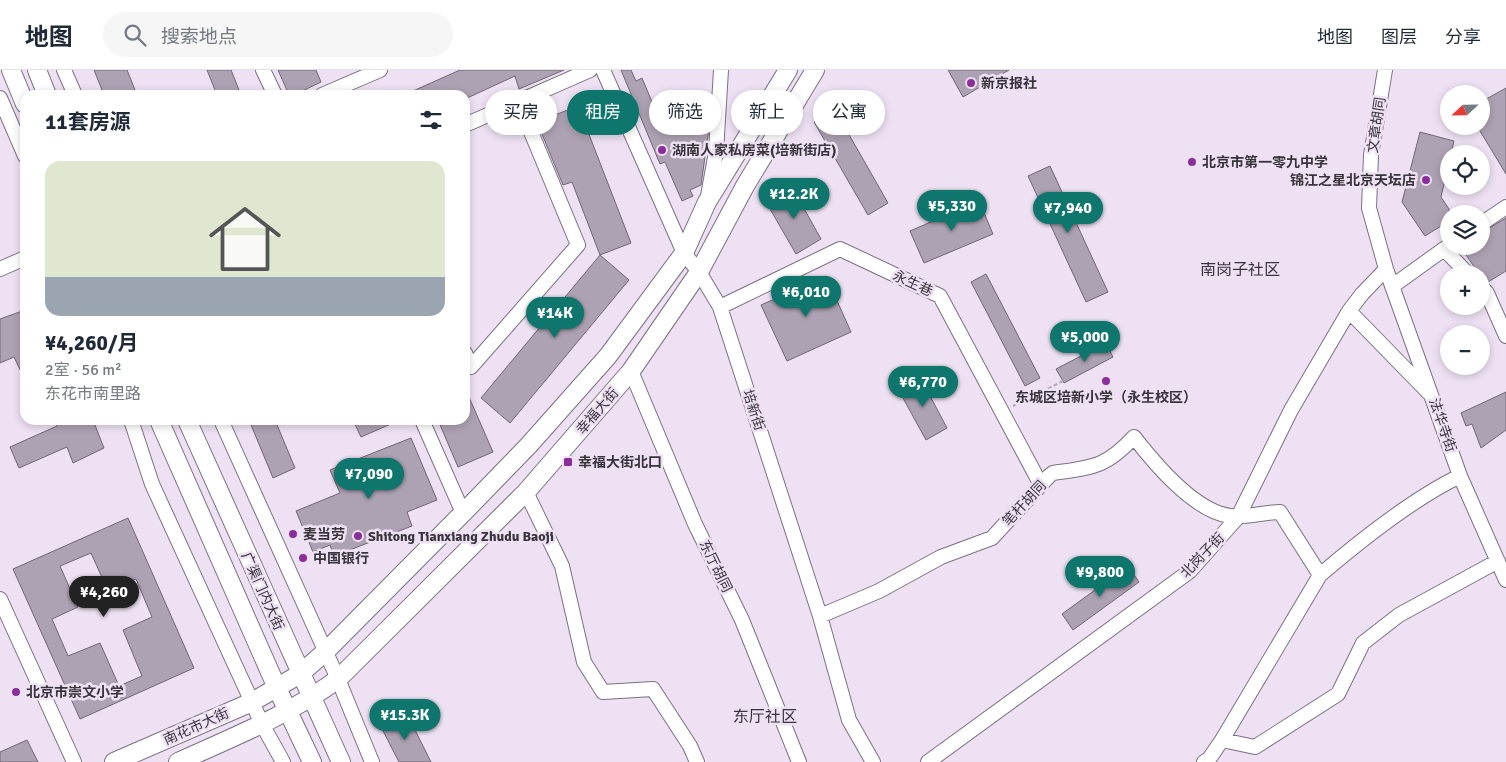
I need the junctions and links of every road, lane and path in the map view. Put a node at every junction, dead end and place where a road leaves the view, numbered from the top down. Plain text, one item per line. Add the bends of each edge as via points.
1 (11, 70) edge
2 (37, 70) edge
3 (64, 70) edge
4 (263, 70) edge
5 (380, 70) edge
6 (590, 70) edge
7 (603, 70) edge
8 (721, 70) edge
9 (788, 70) edge
10 (816, 70) edge
11 (1384, 70) edge
12 (45, 90) edge
13 (74, 90) edge
14 (273, 90) edge
15 (334, 90) edge
16 (547, 90) edge
17 (20, 92) edge
18 (0, 98) edge
19 (485, 117) edge
20 (470, 124) edge
21 (532, 135) edge
22 (20, 144) edge
23 (707, 202) junction
24 (1506, 207) edge
25 (1490, 218) edge
26 (1440, 251) edge
27 (684, 253) junction
28 (1453, 255) edge
29 (20, 260) edge
30 (1461, 265) edge
31 (20, 268) edge
32 (0, 269) edge
33 (1386, 269) junction
34 (699, 272) junction
35 (0, 275) edge
36 (1394, 285) junction
37 (1490, 300) edge
38 (720, 307) junction
39 (1350, 311) junction
40 (1506, 336) edge
41 (470, 365) edge
42 (631, 371) junction
43 (1063, 381) dead end
44 (1433, 397) junction
45 (1002, 412) junction
46 (133, 425) edge
47 (162, 425) edge
48 (189, 425) edge
49 (223, 425) edge
50 (424, 425) edge
51 (1460, 476) junction
52 (1041, 485) junction
53 (526, 492) junction
54 (463, 514) junction
55 (1238, 517) junction
56 (1498, 561) junction
57 (1320, 575) junction
58 (1506, 580) edge
59 (0, 599) edge
60 (820, 616) junction
61 (326, 652) junction
62 (300, 674) junction
63 (338, 679) junction
64 (277, 688) junction
65 (312, 699) junction
66 (252, 702) junction
67 (288, 712) junction
68 (262, 724) junction
69 (1222, 740) junction
70 (1208, 761) edge
71 (74, 762) edge
72 (114, 762) edge
73 (178, 762) edge
74 (283, 762) edge
75 (312, 762) edge
76 (341, 762) edge
77 (372, 762) edge
78 (697, 762) edge
79 (799, 762) edge
80 (873, 762) edge
81 (928, 762) edge

1 - 17 main road
2 - 12 main road
3 - 13 street
4 - 14 street
5 - 15 street
6 - 16 street
7 - 27 street, 培新街
8 - 23 street via 716,152
9 - 23 main road, 幸福大街
10 - 34 main road, 幸福大街 via 745,186
11 - 33 street, 文章胡同 via 1371,156 1369,208
18 - 22 street
19 - 20 street
21 - 41 street via 578,245 471,367
23 - 27 main road, 幸福大街
24 - 25 street
26 - 36 street
27 - 34 street, 培新街
27 - 54 main road, 幸福大街 via 608,356 530,445
28 - 30 street
29 - 32 street
31 - 35 street
33 - 36 street, 法华寺街
33 - 39 street, 北岗子街
34 - 38 street, 培新街
34 - 42 main road, 幸福大街
36 - 44 street, 法华寺街
37 - 40 street
38 - 45 street, 永生巷 via 840,249 940,296
38 - 60 street, 培新街
39 - 44 street
39 - 55 street, 北岗子街 via 1291,410
42 - 53 main road, 幸福大街
42 - 79 street, 东厅胡同 via 695,524 742,620
43 - 45 path
44 - 51 street, 法华寺街
45 - 52 street, 永生巷
46 - 66 street via 152,484
47 - 64 main road, 广渠门内大街
48 - 62 main road, 广渠门内大街
49 - 61 street
50 - 54 street
51 - 56 street, 法华寺街
51 - 57 street via 1436,488
52 - 55 street, 笔杆胡同 via 1053,473 1098,466 1117,454 1134,437 1160,470 1186,493 1218,513
52 - 60 street, 笔杆胡同 via 992,538 941,557 879,591
53 - 63 main road, 幸福大街
53 - 78 street via 562,566 584,662 603,692 653,689
54 - 61 main road, 幸福大街
55 - 57 street, 笔杆胡同 via 1280,512
55 - 81 street, 北岗子街 via 1190,571
56 - 58 street, 法华寺街
56 - 69 street via 1399,615 1362,643 1338,694 1256,747
57 - 69 street
59 - 71 street
60 - 80 street, 培新街 via 849,720
61 - 62 main road, 幸福大街
61 - 63 street
62 - 64 main road, 幸福大街
62 - 65 main road, 广渠门内大街
63 - 65 main road, 幸福大街
63 - 77 street
64 - 66 main road, 南花市大街
64 - 67 main road, 广渠门内大街
65 - 67 main road, 幸福大街
65 - 76 main road, 广渠门内大街
66 - 68 street
66 - 72 main road, 南花市大街
67 - 68 main road, 南花市大街
67 - 75 main road, 广渠门内大街
68 - 73 main road, 南花市大街
68 - 74 street
69 - 70 street

